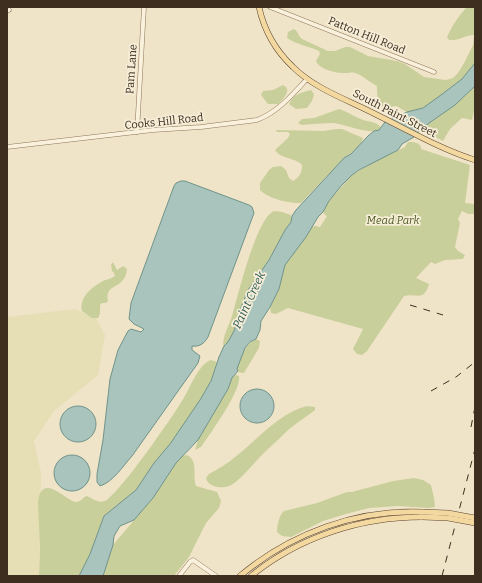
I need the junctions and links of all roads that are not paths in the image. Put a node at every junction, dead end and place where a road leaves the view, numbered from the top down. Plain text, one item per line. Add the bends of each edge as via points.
1 (144, 7) edge
2 (258, 7) edge
3 (270, 7) edge
4 (434, 72) dead end
5 (307, 79) junction
6 (137, 132) junction
7 (7, 147) edge
8 (475, 160) edge
9 (423, 514) junction
10 (475, 518) edge
11 (475, 523) edge
12 (179, 576) edge
13 (216, 576) edge
14 (240, 576) edge
15 (251, 576) edge

1 - 6 street, Pam Lane
2 - 5 main road, South Paint Street via 272,41 288,62
3 - 4 street, Patton Hill Road
5 - 6 street, Cooks Hill Road via 278,108 257,120
5 - 8 main road, South Paint Street via 429,141
6 - 7 street, Cooks Hill Road
9 - 10 main road, bridge via 448,513
9 - 11 main road, bridge
9 - 14 main road via 375,514 319,529 280,548
9 - 15 main road via 382,519 333,531 292,549
12 - 13 street via 193,560

